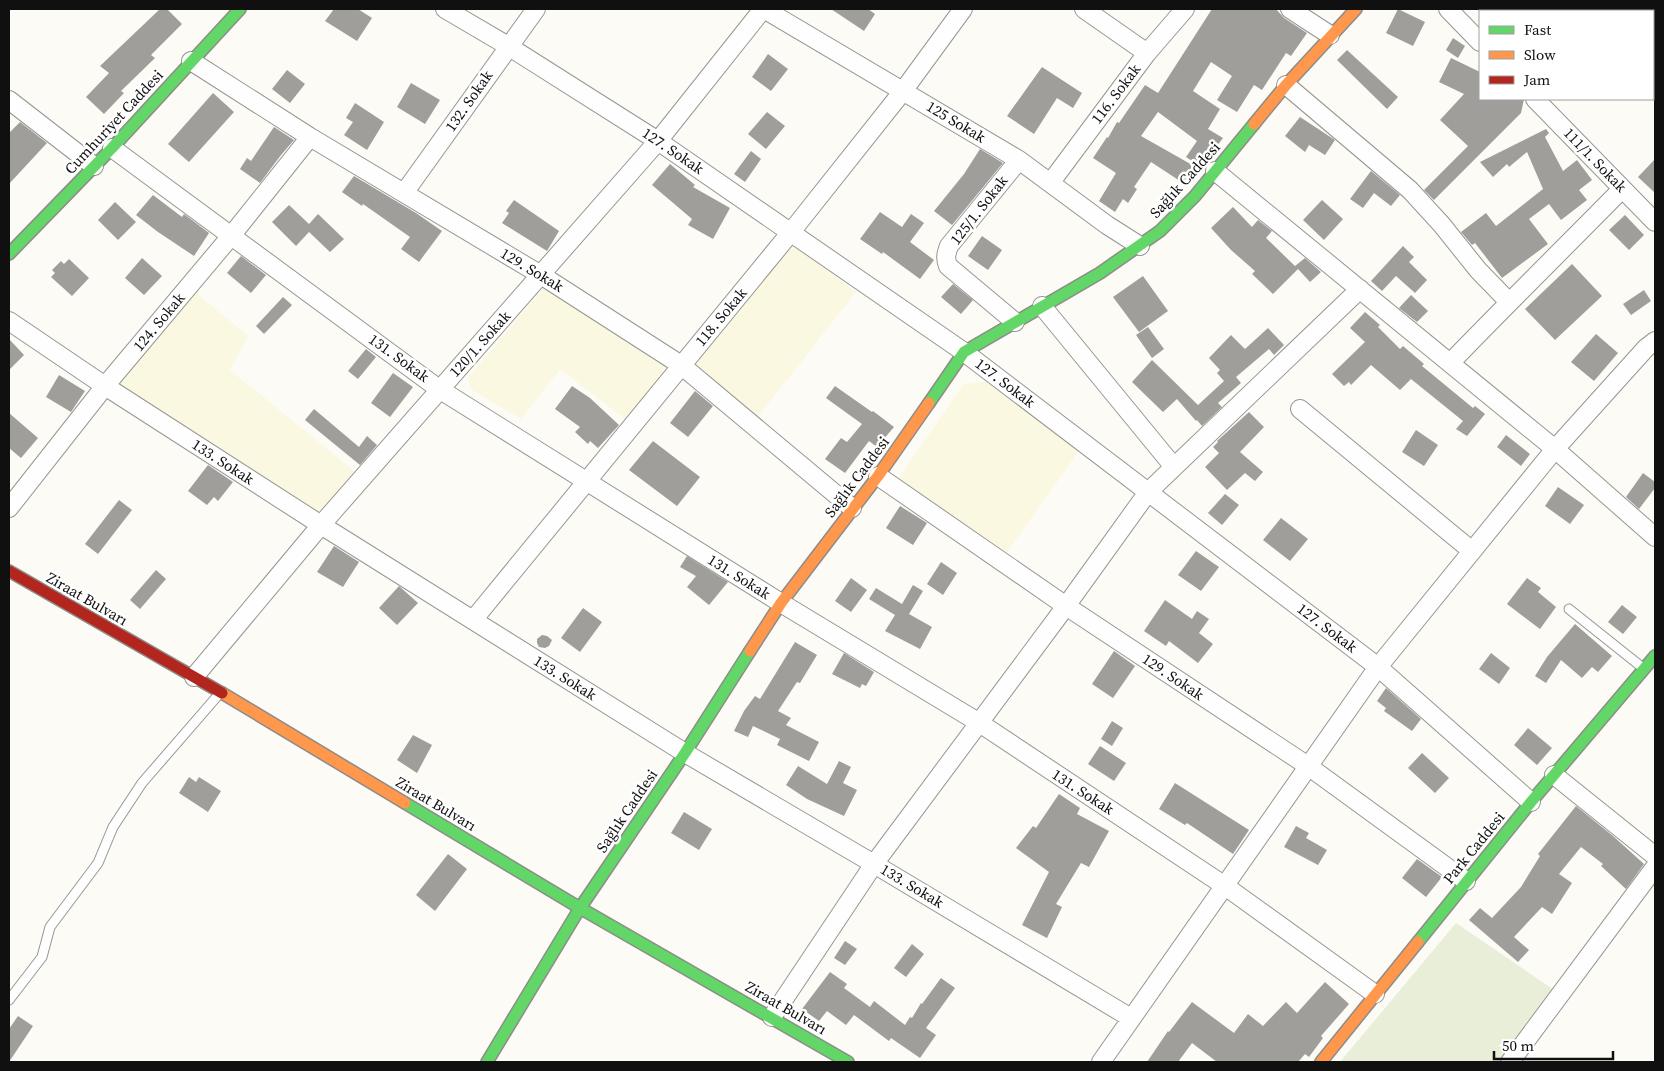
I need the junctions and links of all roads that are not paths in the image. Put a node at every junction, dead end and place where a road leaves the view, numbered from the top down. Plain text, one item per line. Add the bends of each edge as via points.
1 (240, 9) edge
2 (445, 9) edge
3 (536, 9) edge
4 (764, 9) edge
5 (963, 9) edge
6 (1084, 9) edge
7 (1185, 9) edge
8 (1290, 9) edge
9 (1356, 9) edge
10 (1448, 9) edge
11 (1330, 35) junction
12 (1479, 41) edge
13 (508, 46) junction
14 (1147, 53) junction
15 (191, 61) junction
16 (1286, 85) junction
17 (903, 91) junction
18 (9, 100) edge
19 (1536, 100) edge
20 (310, 137) junction
21 (658, 140) junction
22 (112, 148) junction
23 (1019, 160) junction
24 (94, 166) junction
25 (1215, 171) junction
26 (1051, 182) junction
27 (1622, 189) junction
28 (404, 193) junction
29 (1655, 222) edge
30 (791, 232) junction
31 (231, 236) junction
32 (1140, 246) junction
33 (9, 254) edge
34 (541, 275) junction
35 (1360, 289) junction
36 (1509, 302) junction
37 (1042, 306) junction
38 (9, 321) edge
39 (1015, 322) junction
40 (1655, 341) edge
41 (964, 352) junction
42 (1450, 363) junction
43 (681, 365) junction
44 (104, 386) junction
45 (440, 388) junction
46 (1300, 410) dead end
47 (1555, 449) junction
48 (1174, 467) junction
49 (878, 476) junction
50 (586, 481) junction
51 (1148, 492) junction
52 (9, 508) edge
53 (852, 508) junction
54 (321, 525) junction
55 (1655, 537) edge
56 (1472, 551) junction
57 (9, 571) edge
58 (781, 603) junction
59 (1066, 606) junction
60 (1569, 609) dead end
61 (473, 620) junction
62 (1655, 656) edge
63 (1378, 667) junction
64 (1645, 669) junction
65 (194, 677) junction
66 (220, 692) junction
67 (978, 722) junction
68 (685, 753) junction
69 (1308, 766) junction
70 (1554, 775) junction
71 (1531, 802) junction
72 (1655, 856) edge
73 (874, 864) junction
74 (1655, 867) edge
75 (1466, 882) junction
76 (1225, 886) junction
77 (580, 908) junction
78 (1375, 994) junction
79 (9, 1000) edge
80 (772, 1017) junction
81 (1131, 1018) junction
82 (487, 1062) edge
83 (848, 1062) edge
84 (1101, 1062) edge
85 (1320, 1062) edge
86 (1510, 1062) edge

1 - 15 street, Cumhuriyet Caddesi
2 - 13 street, 127. Sokak
3 - 13 street, 132. Sokak
4 - 17 street, 125 Sokak
4 - 21 street, 120/1. Sokak
5 - 17 street, 118. Sokak
6 - 14 street
7 - 14 street, 116. Sokak
8 - 11 street
9 - 11 street, Sağlık Caddesi
10 - 12 street
11 - 16 street, Sağlık Caddesi
13 - 21 street, 127. Sokak
13 - 28 street, 132. Sokak
14 - 26 street, 116. Sokak
15 - 20 street, 129. Sokak
15 - 22 street, Cumhuriyet Caddesi
16 - 25 street, Sağlık Caddesi
16 - 36 street via 1410,190
17 - 23 street, 125 Sokak
17 - 30 street, 118. Sokak
18 - 24 street
19 - 27 street, 111/1. Sokak
20 - 28 street, 129. Sokak
20 - 31 street, 124. Sokak
21 - 30 street, 127. Sokak
21 - 34 street, 120/1. Sokak
22 - 24 street, Cumhuriyet Caddesi
22 - 31 street, 131. Sokak
23 - 26 street, 125 Sokak
23 - 39 street, 125/1. Sokak via 946,253 948,266
24 - 33 street, Cumhuriyet Caddesi
25 - 32 street, Sağlık Caddesi via 1178,215
25 - 35 street
26 - 32 street, 125 Sokak
27 - 29 street, 111/1. Sokak
27 - 36 street
28 - 34 street, 129. Sokak
30 - 41 street, 127. Sokak
30 - 43 street, 118. Sokak
31 - 44 street, 124. Sokak
31 - 45 street, 131. Sokak
32 - 37 street, Sağlık Caddesi
34 - 43 street, 129. Sokak
34 - 45 street, 120/1. Sokak
35 - 42 street
35 - 48 street
36 - 42 street
37 - 39 street, Sağlık Caddesi
37 - 48 street
38 - 44 street, 133. Sokak
39 - 41 street, Sağlık Caddesi
40 - 47 street
41 - 49 street, Sağlık Caddesi
41 - 51 street, 127. Sokak
42 - 47 street
43 - 50 street, 118. Sokak
43 - 53 street, 129. Sokak
44 - 52 street, 124. Sokak
44 - 54 street, 133. Sokak
45 - 50 street, 131. Sokak
45 - 54 street, 120/1. Sokak
46 - 56 street
47 - 55 street
47 - 56 street
48 - 51 street
49 - 53 street, Sağlık Caddesi
49 - 59 street, 129. Sokak
50 - 58 street, 131. Sokak
50 - 61 street, 118. Sokak
51 - 59 street
51 - 63 street, 127. Sokak
53 - 58 street, Sağlık Caddesi
54 - 61 street, 133. Sokak
54 - 65 street, 120/1. Sokak
56 - 63 street
57 - 65 street, Ziraat Bulvarı
58 - 67 street, 131. Sokak
58 - 68 street, Sağlık Caddesi
59 - 67 street
59 - 69 street, 129. Sokak
60 - 64 lane
61 - 68 street, 133. Sokak
62 - 64 street, Park Caddesi
63 - 69 street
63 - 71 street, 127. Sokak
64 - 70 street, Park Caddesi
65 - 66 street, Ziraat Bulvarı
66 - 77 street, Ziraat Bulvarı
66 - 79 lane via 142,783 113,827 98,863 50,928 42,956
67 - 73 street
67 - 76 street, 131. Sokak
68 - 73 street, 133. Sokak
68 - 77 street, Sağlık Caddesi
69 - 75 street, 129. Sokak
69 - 76 street
70 - 71 street, Park Caddesi
70 - 72 street
71 - 75 street, Park Caddesi
73 - 80 street
73 - 81 street, 133. Sokak
74 - 86 street
75 - 78 street, Park Caddesi
76 - 78 street, 131. Sokak
76 - 81 street
77 - 80 street, Ziraat Bulvarı
77 - 82 street, Sağlık Caddesi
78 - 85 street, Park Caddesi
80 - 83 street, Ziraat Bulvarı
81 - 84 street

